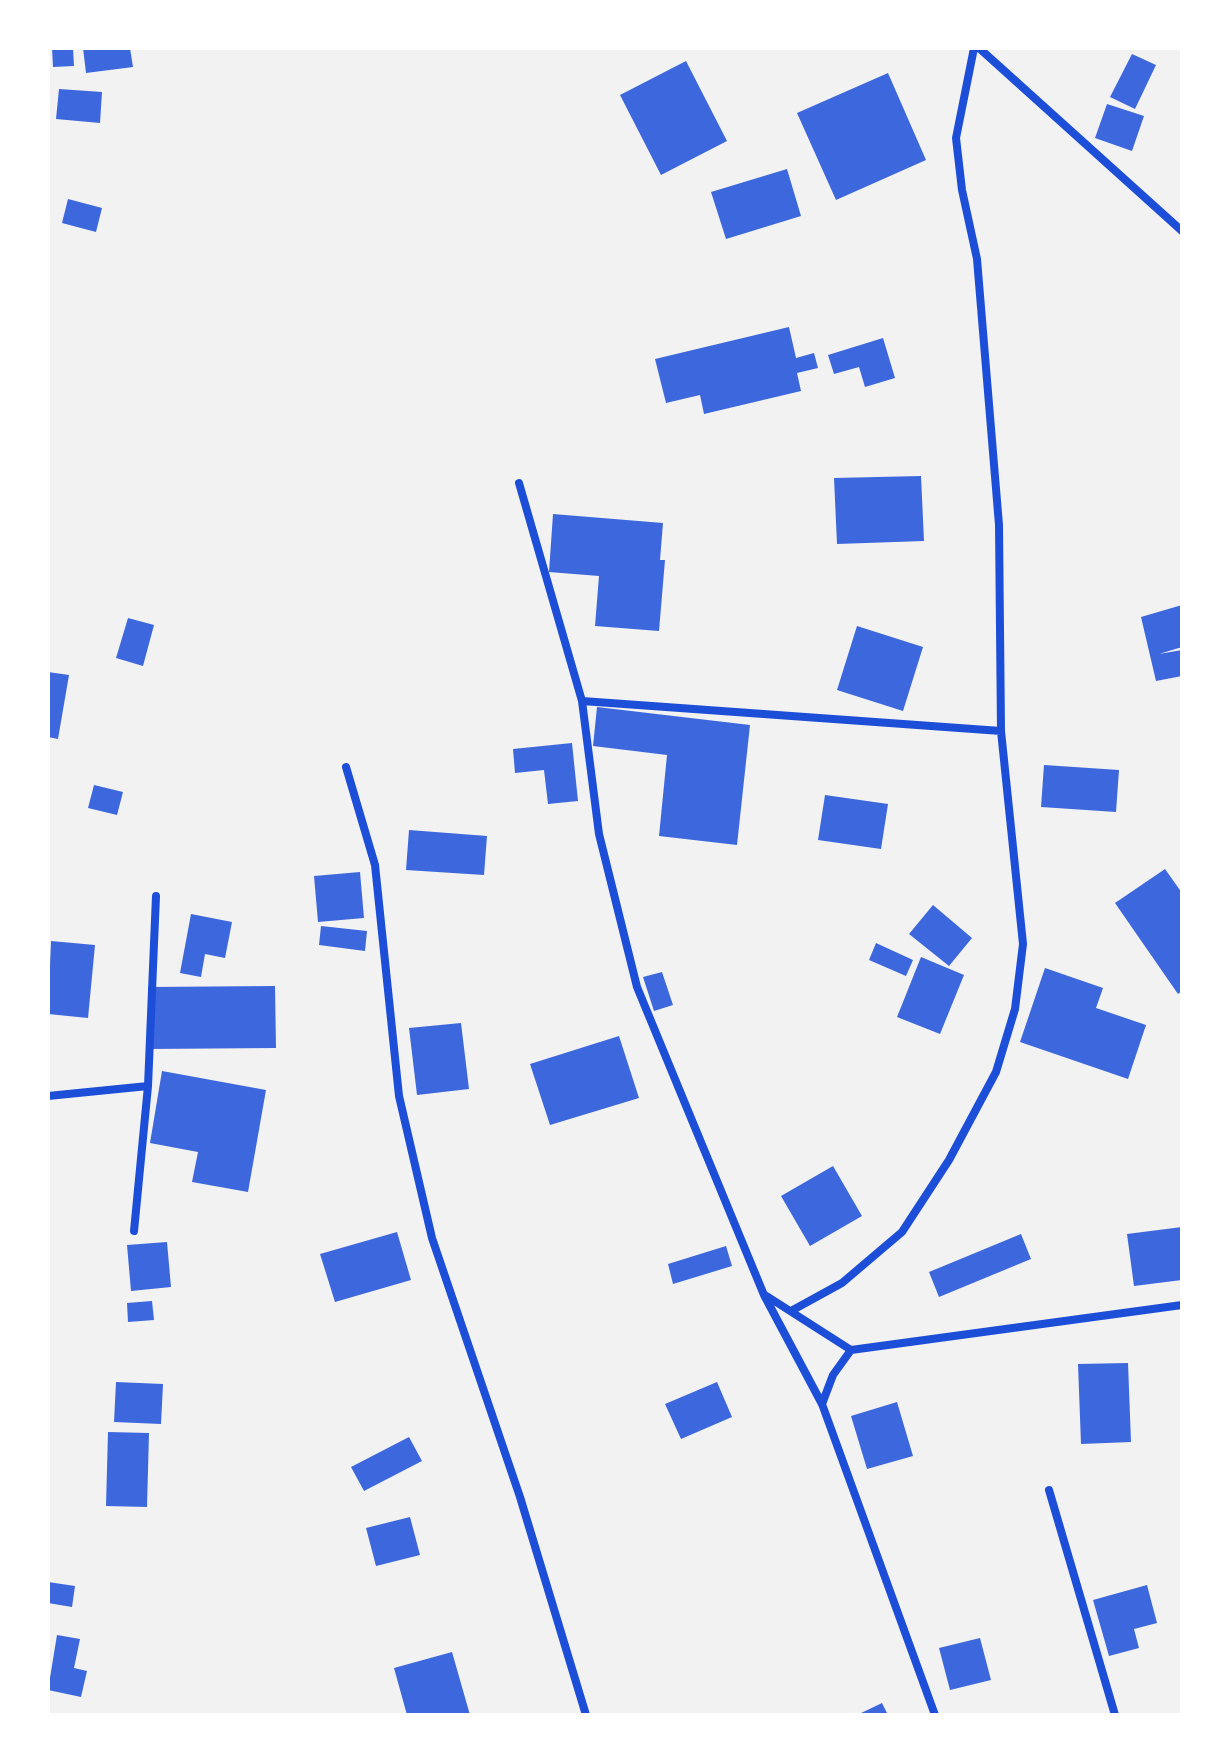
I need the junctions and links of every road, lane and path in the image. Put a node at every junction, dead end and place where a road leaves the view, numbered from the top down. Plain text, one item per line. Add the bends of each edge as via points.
1 (976, 48) edge
2 (1182, 231) edge
3 (519, 483) dead end
4 (582, 701) junction
5 (1001, 731) junction
6 (346, 767) dead end
7 (156, 896) dead end
8 (148, 1086) junction
9 (48, 1096) edge
10 (134, 1231) dead end
11 (764, 1295) junction
12 (1182, 1305) edge
13 (791, 1311) junction
14 (851, 1350) junction
15 (822, 1404) junction
16 (1049, 1490) dead end
17 (586, 1715) edge
18 (935, 1715) edge
19 (1115, 1715) edge

1 - 2 street
1 - 5 street via 956,138 977,259 999,525
3 - 4 street
4 - 5 street
4 - 11 street via 599,834 637,987
5 - 13 street via 1023,944 1015,1009 996,1072 949,1160 902,1232 842,1283
6 - 17 street via 375,865 399,1096 432,1238 520,1497
7 - 8 street
8 - 9 street
8 - 10 street
11 - 13 street
11 - 15 street
12 - 14 street
13 - 14 street
14 - 15 street via 833,1375
15 - 18 street
16 - 19 street

